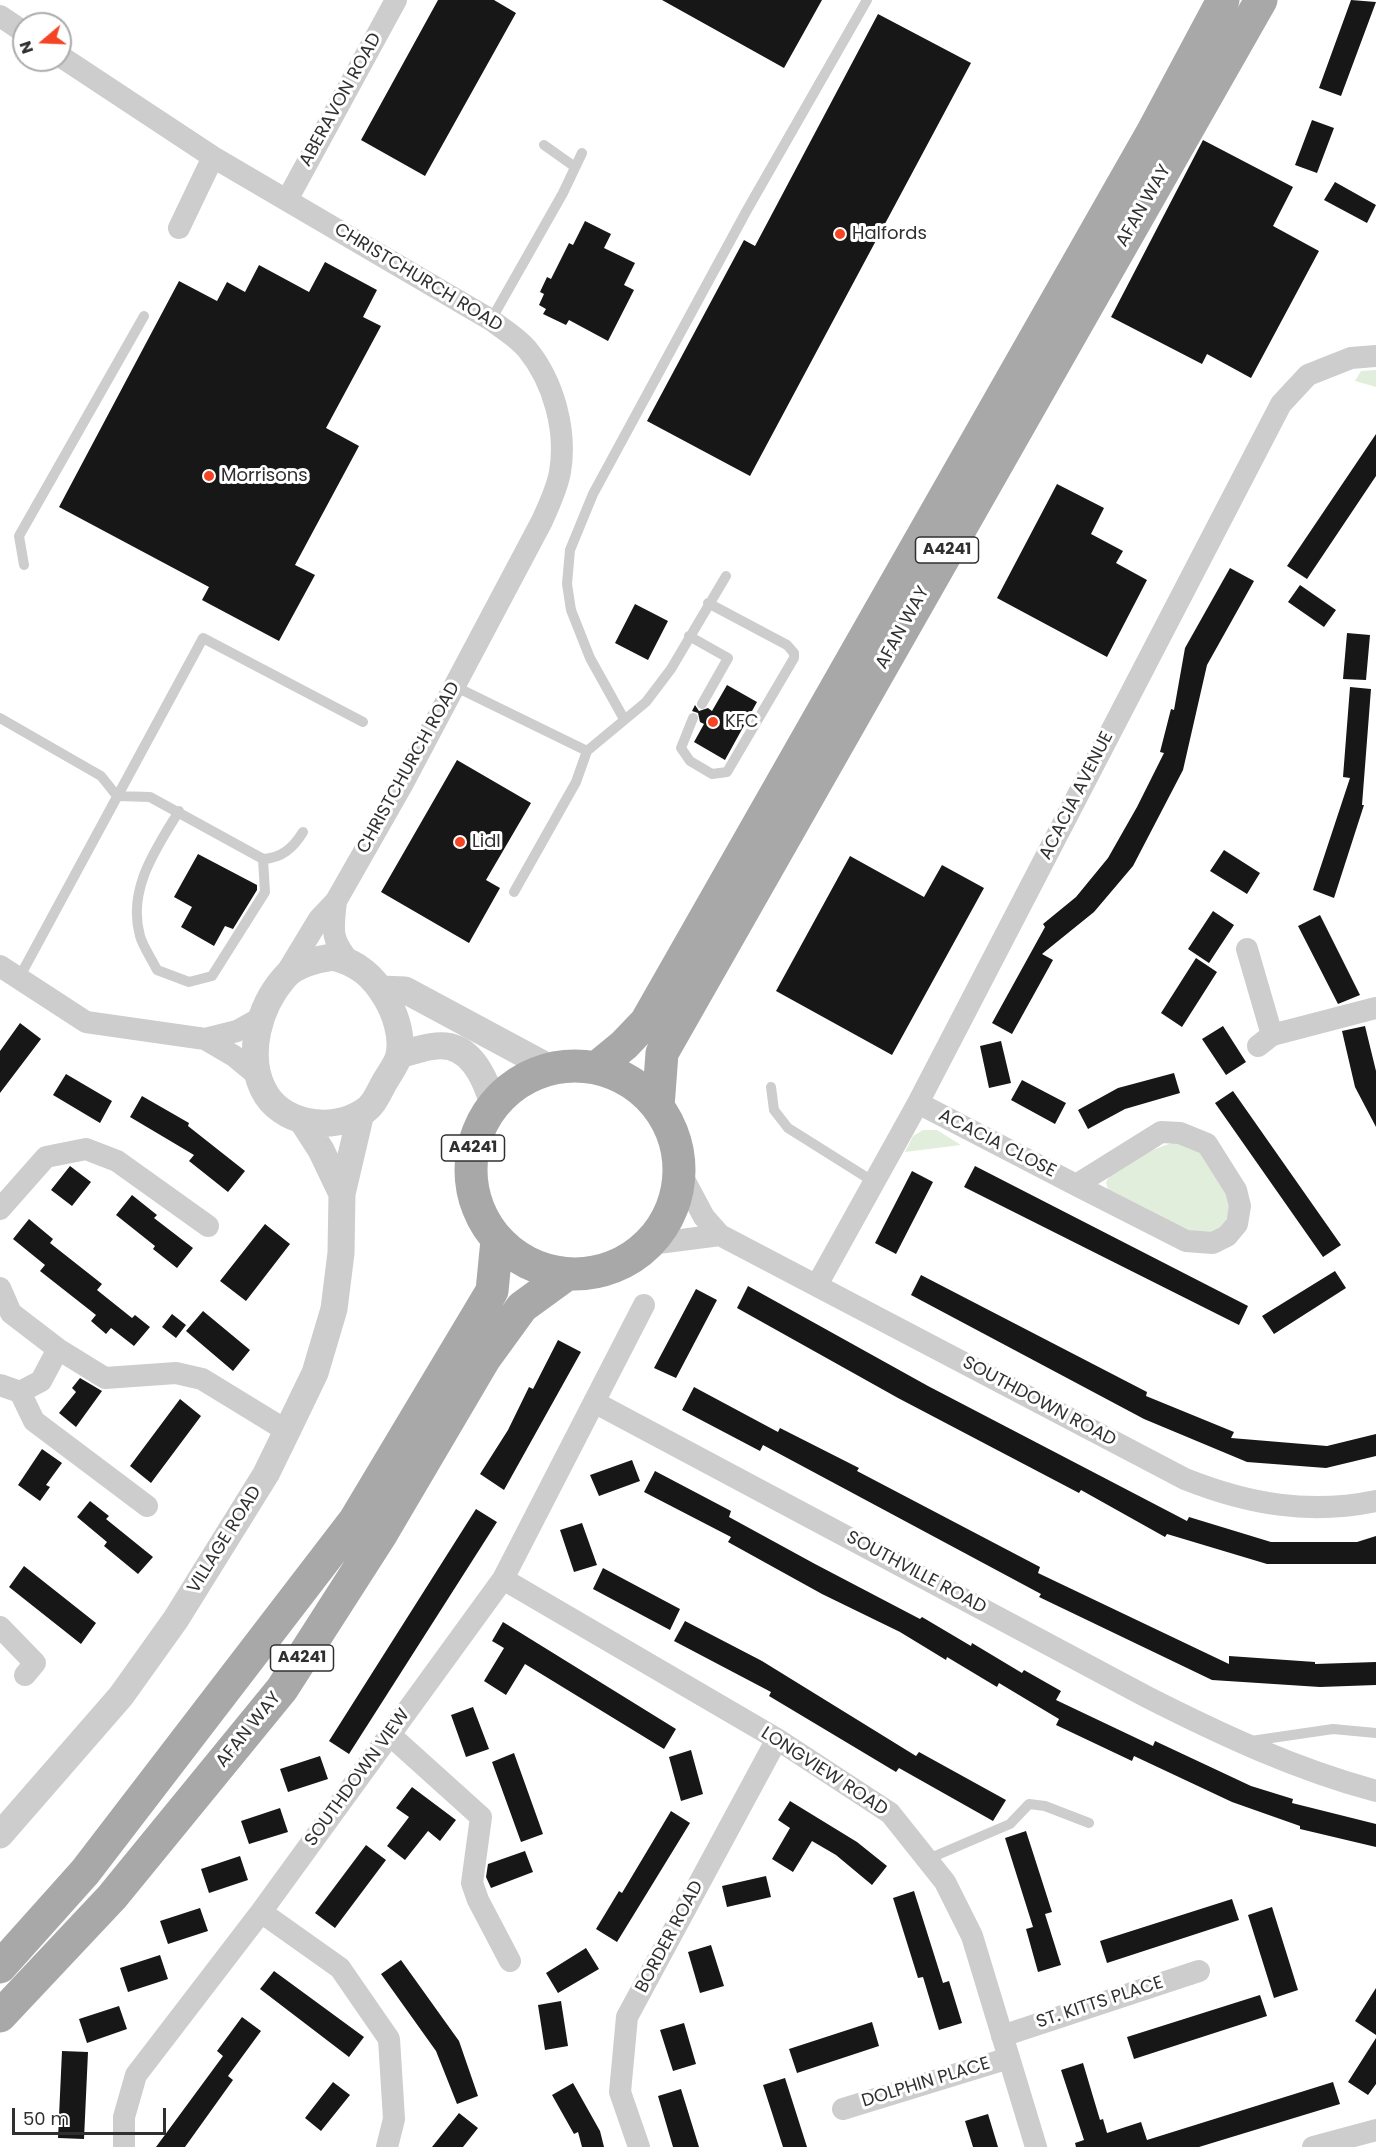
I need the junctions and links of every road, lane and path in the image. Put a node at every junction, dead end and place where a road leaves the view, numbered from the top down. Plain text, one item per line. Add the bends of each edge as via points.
1 (396, 0) edge
2 (867, 0) edge
3 (1223, 0) edge
4 (1261, 0) edge
5 (72, 64) edge
6 (544, 145) dead end
7 (582, 153) dead end
8 (213, 158) junction
9 (575, 167) junction
10 (287, 200) junction
11 (179, 228) dead end
12 (144, 316) dead end
13 (491, 320) junction
14 (1376, 356) edge
15 (24, 565) dead end
16 (726, 576) dead end
17 (708, 603) junction
18 (689, 636) junction
19 (454, 686) junction
20 (702, 704) dead end
21 (0, 718) edge
22 (693, 718) dead end
23 (624, 719) junction
24 (363, 722) dead end
25 (587, 751) junction
26 (117, 796) junction
27 (178, 811) junction
28 (303, 832) dead end
29 (263, 859) junction
30 (514, 892) dead end
31 (336, 901) junction
32 (1247, 949) dead end
33 (349, 961) junction
34 (9, 972) edge
35 (284, 977) junction
36 (381, 989) junction
37 (1376, 1008) edge
38 (262, 1017) junction
39 (205, 1039) junction
40 (399, 1055) junction
41 (550, 1068) junction
42 (596, 1068) junction
43 (257, 1075) junction
44 (771, 1087) dead end
45 (918, 1103) junction
46 (494, 1104) junction
47 (658, 1107) junction
48 (361, 1113) junction
49 (303, 1122) junction
50 (680, 1172) junction
51 (874, 1182) junction
52 (1076, 1185) junction
53 (342, 1194) junction
54 (0, 1209) edge
55 (208, 1226) dead end
56 (720, 1235) junction
57 (497, 1240) junction
58 (650, 1244) junction
59 (566, 1275) junction
60 (817, 1285) junction
61 (0, 1288) edge
62 (644, 1305) dead end
63 (58, 1349) junction
64 (10, 1388) edge
65 (594, 1402) junction
66 (287, 1431) junction
67 (1376, 1501) edge
68 (147, 1506) dead end
69 (503, 1579) junction
70 (0, 1628) edge
71 (25, 1675) dead end
72 (1376, 1733) edge
73 (390, 1735) junction
74 (777, 1739) junction
75 (1238, 1743) junction
76 (1376, 1791) edge
77 (1089, 1823) dead end
78 (1, 1832) edge
79 (928, 1859) junction
80 (261, 1912) junction
81 (510, 1961) dead end
82 (0, 1967) edge
83 (1199, 1971) dead end
84 (0, 2016) edge
85 (1002, 2036) junction
86 (1009, 2058) junction
87 (843, 2109) dead end
88 (1376, 2130) edge
89 (124, 2147) edge
90 (387, 2147) edge
91 (639, 2147) edge
92 (1036, 2147) edge
93 (1313, 2147) edge

1 - 10 street, ABERAVON ROAD
2 - 23 lane via 593,494 570,550 567,584 571,610 590,658
3 - 42 main road, AFAN WAY / A4241 via 1146,144 646,1022
4 - 47 main road, AFAN WAY / A4241 via 662,1053
5 - 8 street, CHRISTCHURCH ROAD
6 - 9 lane
7 - 9 lane
8 - 10 street, CHRISTCHURCH ROAD
8 - 11 street
9 - 13 lane
10 - 13 street, CHRISTCHURCH ROAD
12 - 15 lane via 19,536
13 - 19 street, CHRISTCHURCH ROAD via 515,337 538,364 557,410 560,474 542,521
14 - 45 street, ACACIA AVENUE via 1341,361 1308,375 1281,404
16 - 17 lane
17 - 18 lane
17 - 22 lane via 787,645 794,658 727,772 712,774 684,756 681,748
18 - 20 lane via 728,658
18 - 23 lane via 646,702
19 - 25 lane
19 - 31 street, CHRISTCHURCH ROAD
21 - 26 lane via 101,776
23 - 25 lane
24 - 26 lane via 203,638
25 - 30 lane via 576,782
26 - 27 lane via 150,797
26 - 34 lane
27 - 29 lane
27 - 29 lane via 148,864 137,894 140,936 157,970 189,982 212,976 264,892
28 - 29 lane via 278,858
31 - 33 street, CHRISTCHURCH ROAD via 337,945
31 - 35 street, CHRISTCHURCH ROAD via 319,919
32 - 37 street via 1265,1040
33 - 35 street via 319,959
33 - 36 street via 364,970
34 - 39 street via 86,1022
35 - 38 street
36 - 40 street via 393,1010
36 - 41 street via 405,990
38 - 39 street via 237,1031
38 - 43 street via 254,1053
39 - 43 street
40 - 46 street via 436,1046 465,1054 487,1082
40 - 48 street via 374,1102
41 - 42 main road, A4241
41 - 46 main road, A4241 via 519,1082
42 - 47 main road, A4241 via 634,1084
43 - 49 street via 279,1110
44 - 51 lane via 774,1110 788,1128
45 - 51 street, ACACIA AVENUE
45 - 52 street, ACACIA CLOSE
46 - 57 main road, A4241 via 480,1125 470,1173 483,1220
47 - 50 main road, A4241 via 674,1138
48 - 49 street via 331,1122
48 - 53 street, VILLAGE ROAD
49 - 53 street, VILLAGE ROAD
50 - 56 street, SOUTHDOWN ROAD via 704,1217
50 - 58 main road, A4241 via 671,1211
51 - 60 street, ACACIA AVENUE
52 - 52 street, ACACIA CLOSE via 1198,1244 1213,1243 1227,1236 1237,1224 1240,1206 1236,1190 1207,1144 1180,1133 1161,1132
53 - 66 street, VILLAGE ROAD via 341,1253 334,1309 315,1372
54 - 55 street via 46,1157 86,1149 117,1161
56 - 58 street
56 - 60 street, SOUTHDOWN ROAD
57 - 59 main road, A4241 via 528,1264
57 - 82 main road, A4241 via 492,1291 355,1521 85,1872
58 - 59 main road, A4241 via 611,1268
59 - 84 main road, AFAN WAY / A4241 via 522,1307 485,1358 382,1533 282,1689 112,1897
60 - 67 street, SOUTHDOWN ROAD via 1194,1483 1258,1501 1305,1508 1341,1509
61 - 63 street via 11,1312
62 - 65 street, SOUTHDOWN VIEW
63 - 64 street via 41,1381
63 - 66 street via 105,1378 176,1373 202,1379
64 - 68 street via 34,1421
65 - 69 street, SOUTHDOWN VIEW
65 - 75 street, SOUTHVILLE ROAD
66 - 78 street, VILLAGE ROAD via 266,1474 176,1619 120,1696
69 - 73 street, SOUTHDOWN VIEW
69 - 74 street, LONGVIEW ROAD
70 - 71 street via 35,1663
72 - 75 lane via 1333,1730
73 - 80 street, SOUTHDOWN VIEW
73 - 81 street via 481,1817 472,1883
74 - 79 street, LONGVIEW ROAD via 890,1814
74 - 91 street, BORDER ROAD via 627,2017 620,2092
75 - 76 street, SOUTHVILLE ROAD via 1321,1776
77 - 79 lane via 1029,1804 1010,1824
79 - 85 street, LONGVIEW ROAD via 945,1881 972,1936
80 - 89 street, SOUTHDOWN VIEW via 136,2075 124,2117
80 - 90 street via 340,1968 389,2039 394,2119
83 - 85 street, ST. KITTS PLACE
85 - 86 street, LONGVIEW ROAD
86 - 87 street, DOLPHIN PLACE
86 - 92 street, LONGVIEW ROAD
88 - 93 street

